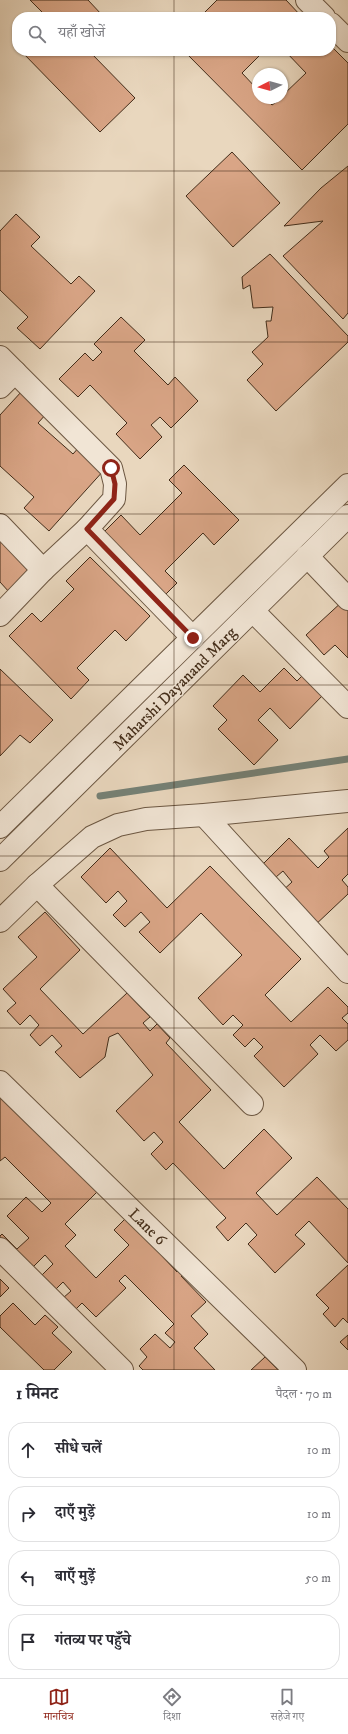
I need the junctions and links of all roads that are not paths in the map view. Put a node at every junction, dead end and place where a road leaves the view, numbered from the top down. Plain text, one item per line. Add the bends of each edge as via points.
1 (307, 0) edge
2 (319, 12) edge
3 (336, 29) edge
4 (348, 41) edge
5 (7, 364) edge
6 (0, 387) edge
7 (348, 485) edge
8 (348, 516) edge
9 (0, 525) edge
10 (87, 529) junction
11 (307, 556) junction
12 (44, 570) junction
13 (348, 599) edge
14 (253, 611) junction
15 (0, 615) edge
16 (193, 638) junction
17 (348, 707) edge
18 (348, 801) edge
19 (204, 815) junction
20 (0, 827) edge
21 (0, 860) edge
22 (37, 885) junction
23 (0, 921) edge
24 (348, 972) edge
25 (0, 1082) edge
26 (252, 1104) dead end
27 (0, 1249) edge
28 (122, 1370) edge
29 (295, 1370) edge

1 - 2 street
3 - 4 street
5 - 6 street
5 - 10 street via 111,468 115,484 114,499
7 - 16 street, Maharshi Dayanand Marg
8 - 11 street, Maharshi Dayanand Marg
9 - 12 street
10 - 12 street
10 - 16 street
11 - 13 street
11 - 14 street, Maharshi Dayanand Marg
12 - 15 street
14 - 17 street
14 - 21 street, Maharshi Dayanand Marg
16 - 20 street, Maharshi Dayanand Marg
18 - 19 street
19 - 22 street via 146,819 118,826 92,837
19 - 24 street
22 - 23 street
22 - 26 street
25 - 29 street, Lane 6
27 - 28 street

